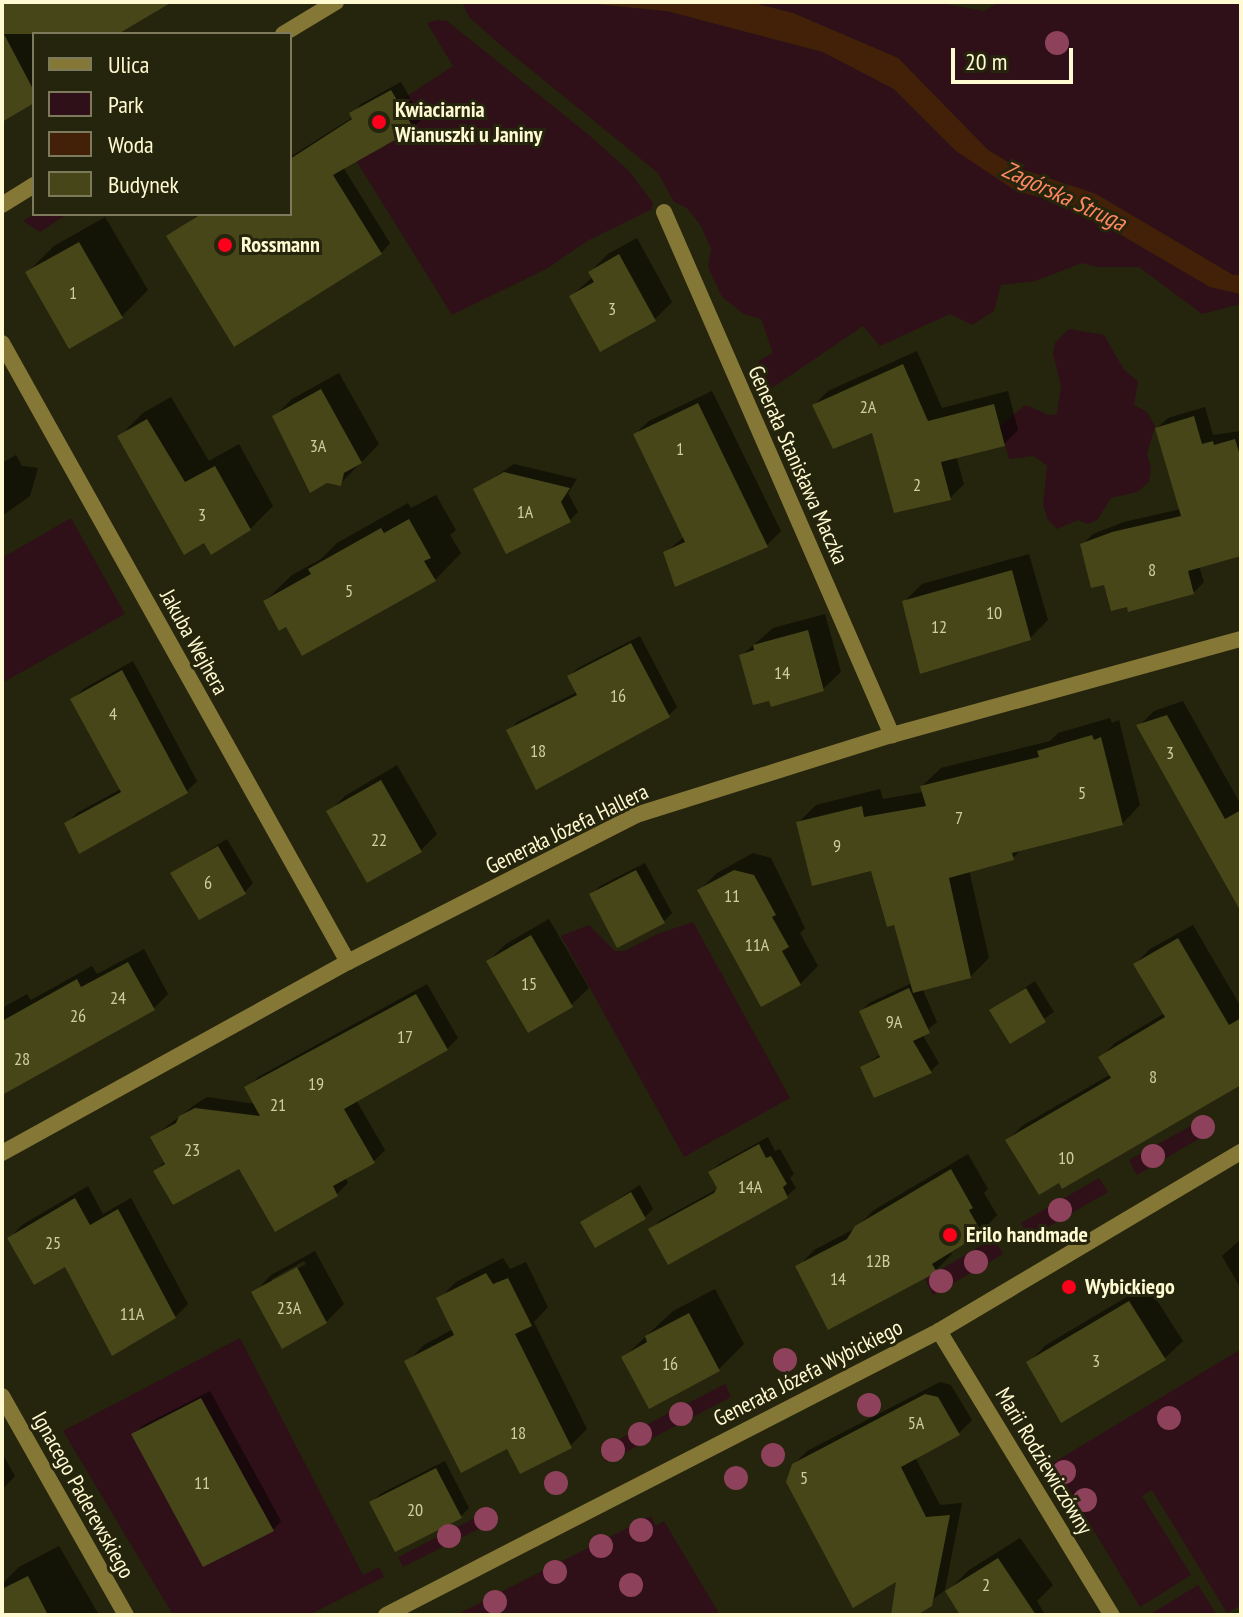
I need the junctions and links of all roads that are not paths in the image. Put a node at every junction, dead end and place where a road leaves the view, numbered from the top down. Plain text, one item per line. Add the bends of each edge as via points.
1 (333, 3) edge
2 (286, 32) edge
3 (32, 186) edge
4 (2, 205) edge
5 (664, 212) dead end
6 (2, 343) edge
7 (1241, 639) edge
8 (892, 735) junction
9 (348, 962) junction
10 (1241, 1152) edge
11 (2, 1153) edge
12 (939, 1331) junction
13 (2, 1396) edge
14 (126, 1615) edge
15 (386, 1615) edge
16 (1112, 1615) edge

1 - 2 street
3 - 4 street
5 - 8 street, Generała Stanisława Maczka
6 - 9 street, Jakuba Wejhera
7 - 8 street, Generała Józefa Hallera
8 - 9 street, Generała Józefa Hallera via 636,815
9 - 11 street, Generała Józefa Hallera
10 - 12 street, Generała Józefa Wybickiego
12 - 15 street, Generała Józefa Wybickiego
12 - 16 street, Marii Rodziewiczówny
13 - 14 street, Ignacego Paderewskiego

